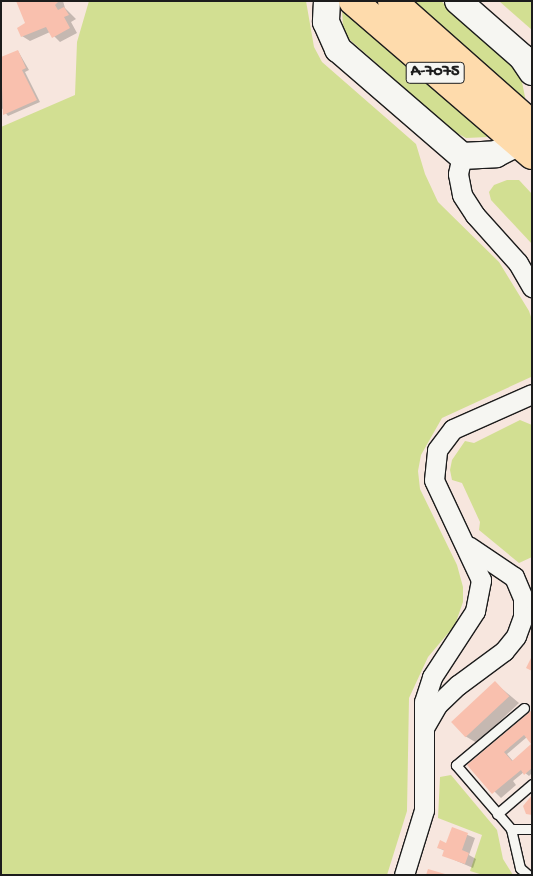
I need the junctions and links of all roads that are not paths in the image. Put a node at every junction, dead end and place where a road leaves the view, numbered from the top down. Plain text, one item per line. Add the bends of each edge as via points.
1 (327, 1) edge
2 (353, 1) edge
3 (392, 1) edge
4 (458, 1) edge
5 (532, 72) edge
6 (528, 138) edge
7 (462, 156) junction
8 (532, 287) edge
9 (532, 394) edge
10 (468, 546) junction
11 (524, 708) dead end
12 (423, 729) junction
13 (532, 784) edge
14 (497, 814) junction
15 (511, 829) junction
16 (532, 829) edge
17 (404, 875) edge
18 (528, 875) edge

1 - 7 street via 326,22 338,49
2 - 6 main road, A-7075
3 - 6 main road, A-7075
4 - 5 street via 522,57
6 - 7 street via 496,154
7 - 8 street via 458,174 462,194 475,215 518,263
9 - 10 street via 453,429 437,450 434,480
10 - 12 street via 481,580 475,611 432,677 424,702
10 - 12 street via 514,577 523,598 523,617 516,636 504,651 437,705
11 - 14 lane via 456,765
12 - 17 street via 424,810
13 - 14 lane
14 - 15 lane
15 - 16 lane
15 - 18 lane via 520,868

